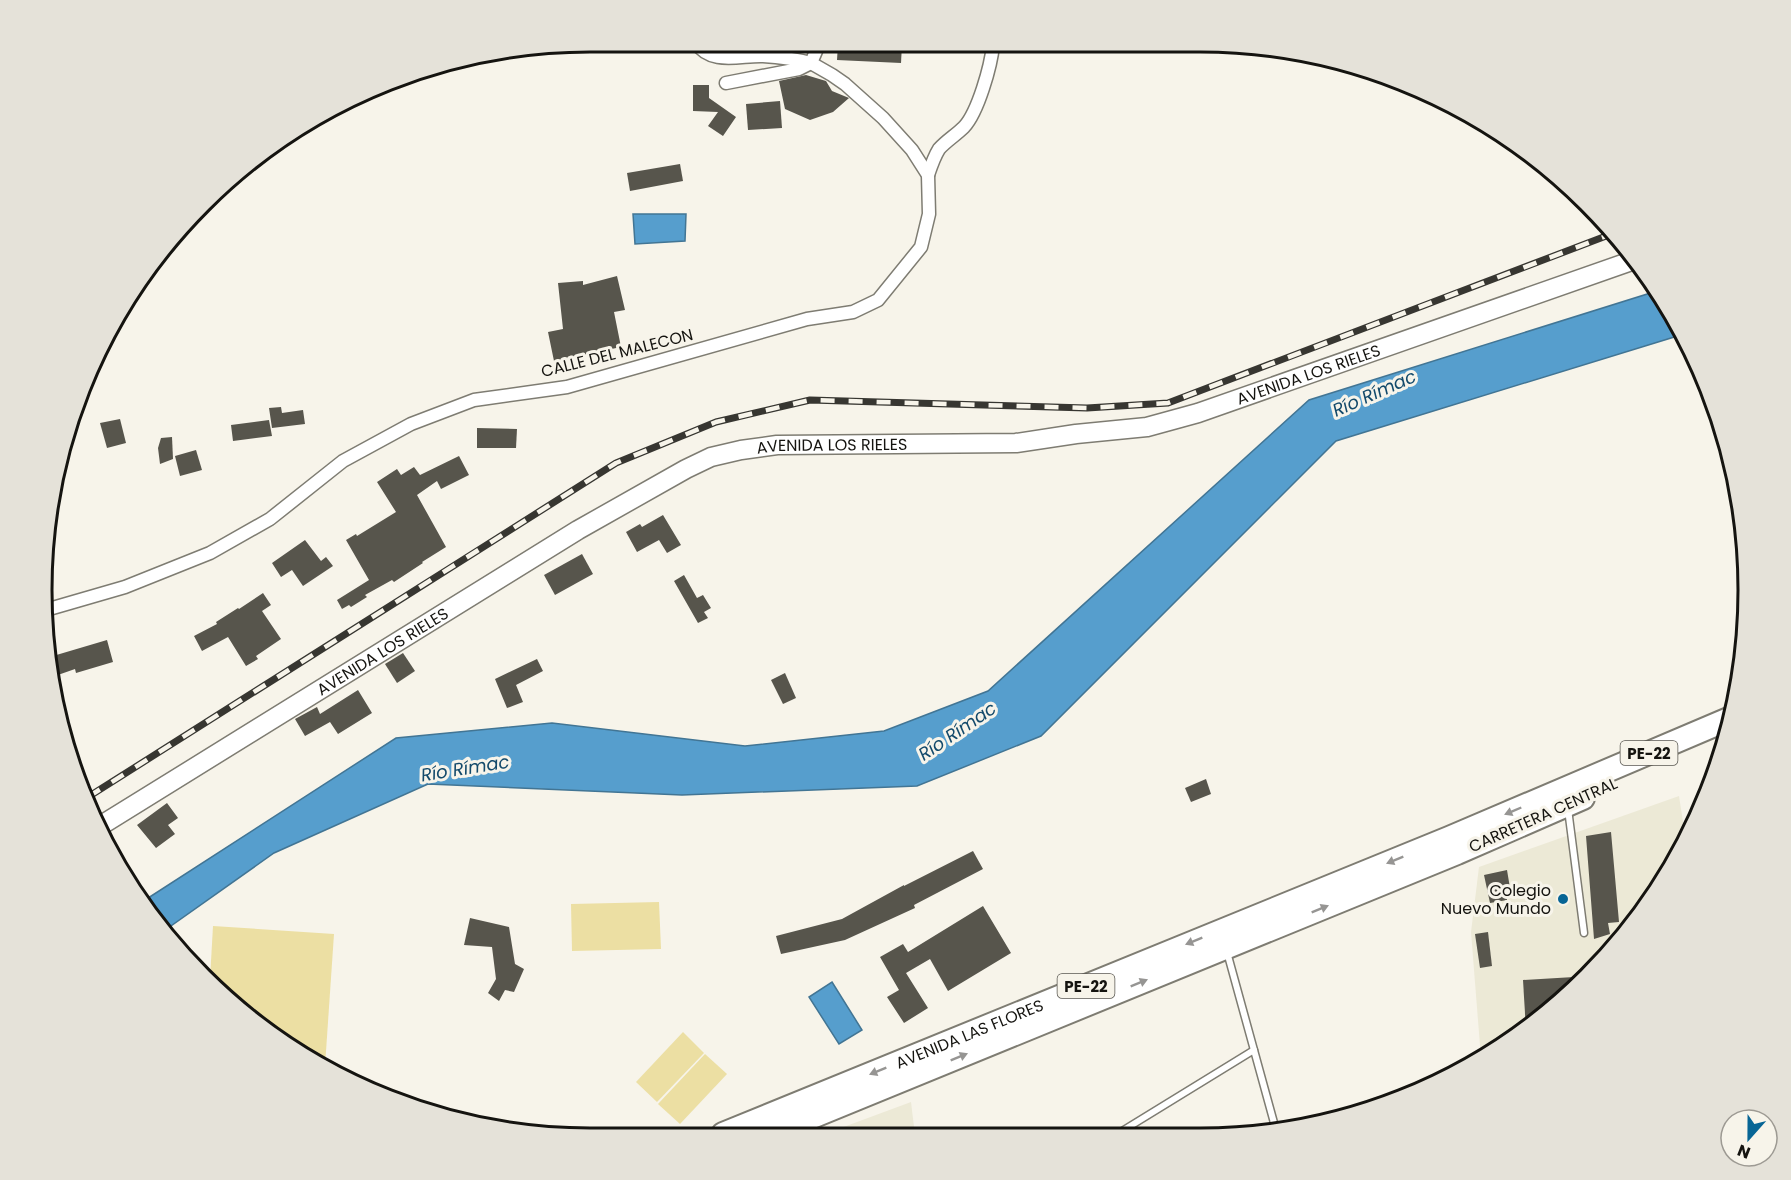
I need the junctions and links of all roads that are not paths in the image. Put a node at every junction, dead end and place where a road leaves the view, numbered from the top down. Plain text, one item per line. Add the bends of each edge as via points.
1 (711, 53) edge
2 (815, 53) edge
3 (991, 53) edge
4 (811, 63) junction
5 (726, 83) dead end
6 (928, 175) junction
7 (1626, 262) edge
8 (53, 608) edge
9 (1722, 723) edge
10 (1717, 738) edge
11 (1567, 796) junction
12 (105, 823) edge
13 (1453, 846) joint
14 (1584, 933) dead end
15 (1222, 939) junction
16 (1254, 1050) junction
17 (909, 1067) junction
18 (1274, 1122) edge
19 (742, 1127) edge
20 (783, 1127) edge
21 (1129, 1127) edge

1 - 4 street via 724,58 761,56
2 - 4 street
3 - 6 street via 973,111 965,126 940,148
4 - 5 street via 799,69
4 - 6 street via 883,118
6 - 8 street, CALLE DEL MALECON via 929,214 921,247 878,300 853,312 807,319 567,387 474,400 411,424 344,461 270,519 210,553 124,587
7 - 12 street, AVENIDA LOS RIELES via 1209,409 1147,427 1016,443 777,445 711,457 578,530
9 - 11 highway, CARRETERA CENTRAL / PE-22
10 - 11 highway, CARRETERA CENTRAL / PE-22
11 - 13 highway, CARRETERA CENTRAL / PE-22
11 - 14 lane
13 - 15 highway, AVENIDA LAS FLORES / PE-22
15 - 16 lane
15 - 17 highway, AVENIDA LAS FLORES / PE-22
16 - 18 lane
16 - 21 lane
17 -> 19 highway, AVENIDA LAS FLORES / PE-22
17 - 20 highway, AVENIDA LAS FLORES / PE-22

